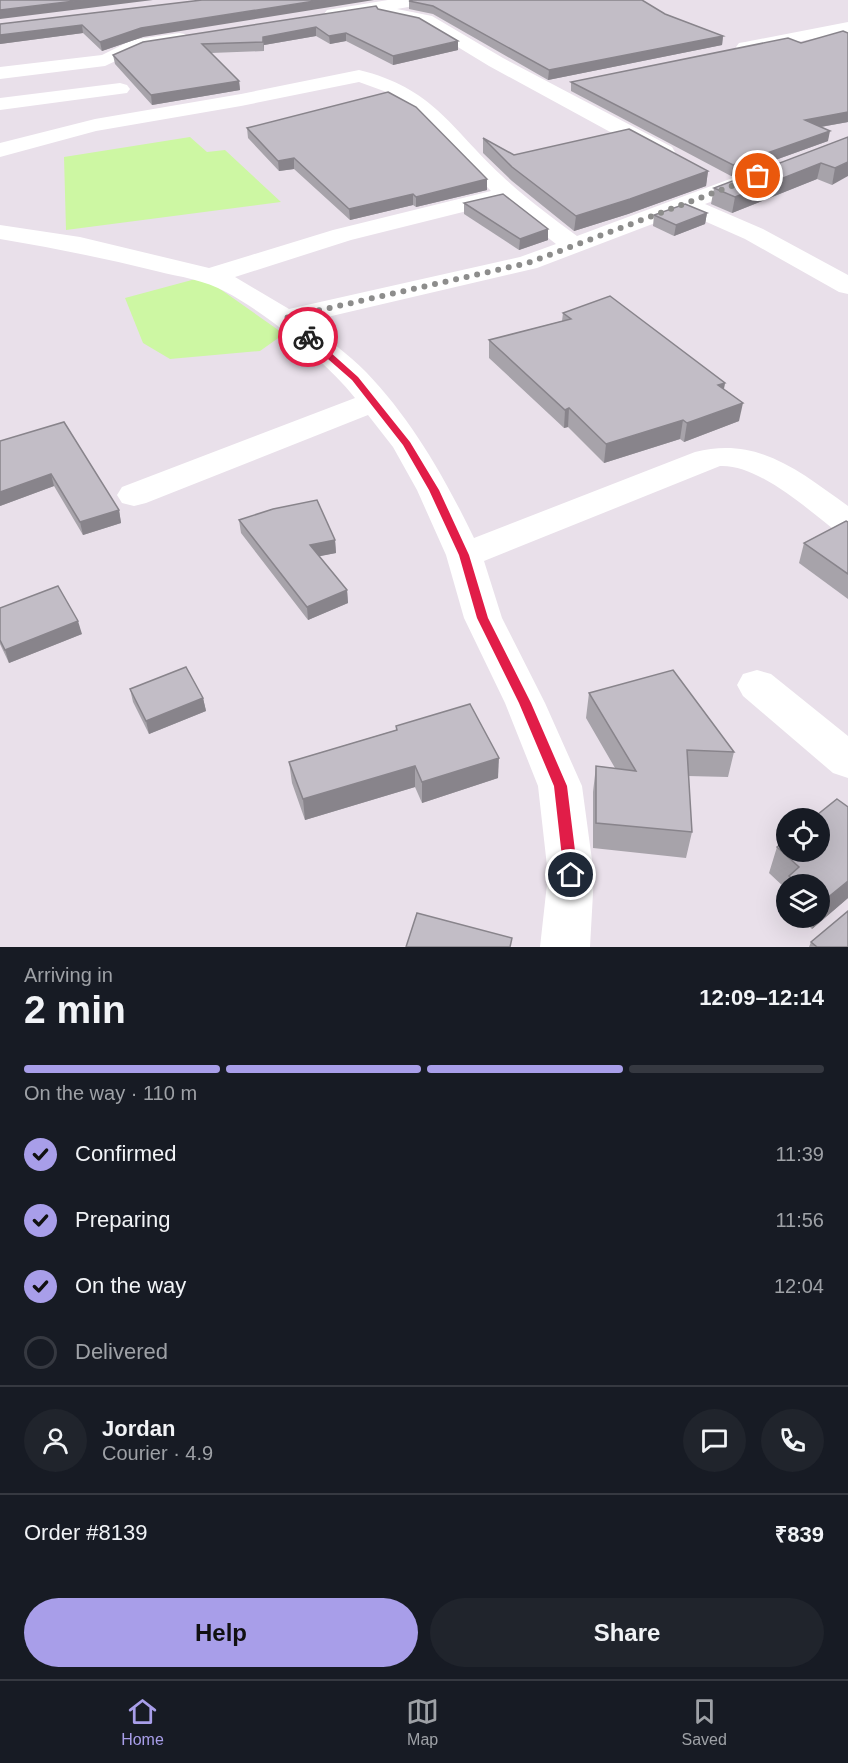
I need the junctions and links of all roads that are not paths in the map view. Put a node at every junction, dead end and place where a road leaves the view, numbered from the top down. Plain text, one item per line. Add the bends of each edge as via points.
1 (419, 0) edge
2 (379, 6) junction
3 (319, 16) edge
4 (848, 27) edge
5 (201, 35) edge
6 (729, 50) edge
7 (0, 73) edge
8 (569, 83) edge
9 (546, 88) junction
10 (120, 89) dead end
11 (0, 104) edge
12 (0, 150) edge
13 (676, 158) edge
14 (779, 167) edge
15 (509, 193) junction
16 (685, 204) junction
17 (0, 232) edge
18 (575, 246) junction
19 (210, 276) junction
20 (848, 286) edge
21 (285, 318) junction
22 (374, 402) junction
23 (134, 495) dead end
24 (848, 523) edge
25 (464, 555) junction
26 (757, 685) dead end
27 (848, 761) edge
28 (564, 947) edge

1 - 2 street
2 - 3 street
2 - 9 street via 392,14 426,20
4 - 6 street
5 - 7 street via 134,46 105,60
8 - 9 street
9 - 13 street
10 - 11 street
12 - 15 street via 95,125 359,76 378,79 408,95
14 - 16 street via 718,181
15 - 18 street
15 - 19 street via 342,235
16 - 18 street
16 - 20 street via 754,234
17 - 19 street via 80,245
18 - 21 street via 528,263
19 - 21 street via 253,296
21 - 22 street via 355,378
22 - 23 street
22 - 25 street via 407,444 429,481
24 - 25 street via 767,467 726,455 706,459
25 - 28 street via 483,618 560,786 571,875
26 - 27 street

